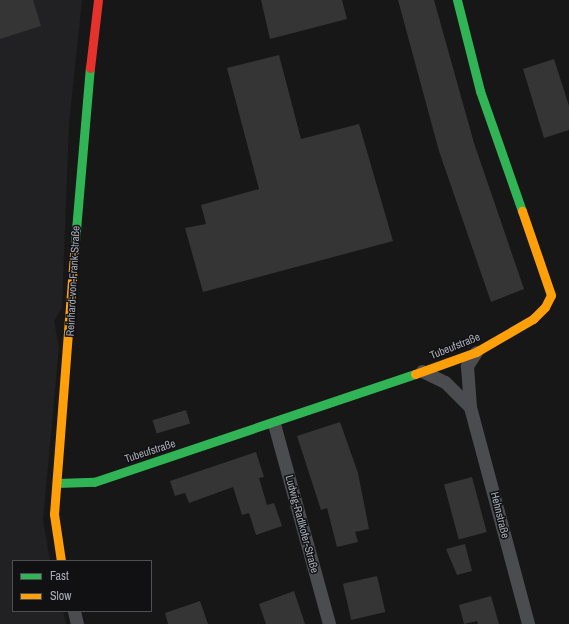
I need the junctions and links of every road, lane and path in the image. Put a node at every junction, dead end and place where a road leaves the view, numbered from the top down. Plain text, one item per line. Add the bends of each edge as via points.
1 (98, 0) edge
2 (456, 0) edge
3 (476, 352) junction
4 (422, 371) junction
5 (470, 407) junction
6 (274, 424) junction
7 (57, 483) junction
8 (61, 560) edge
9 (74, 612) edge
10 (77, 624) edge
11 (330, 624) edge
12 (528, 624) edge

1 - 7 street, Reinhard-von-Frank-Straße via 80,164
2 - 3 street, Tubeufstraße via 480,91 551,295 545,307 533,320
3 - 4 street, Tubeufstraße
3 - 5 street, Hehnstraße via 467,366
4 - 5 street via 445,382
4 - 6 street, Tubeufstraße
5 - 12 street, Hehnstraße
6 - 7 street, Tubeufstraße via 94,482
6 - 11 street, Ludwig-Radlkofer-Straße
7 - 8 street, Reinhard-von-Frank-Straße via 54,514
9 - 10 street

